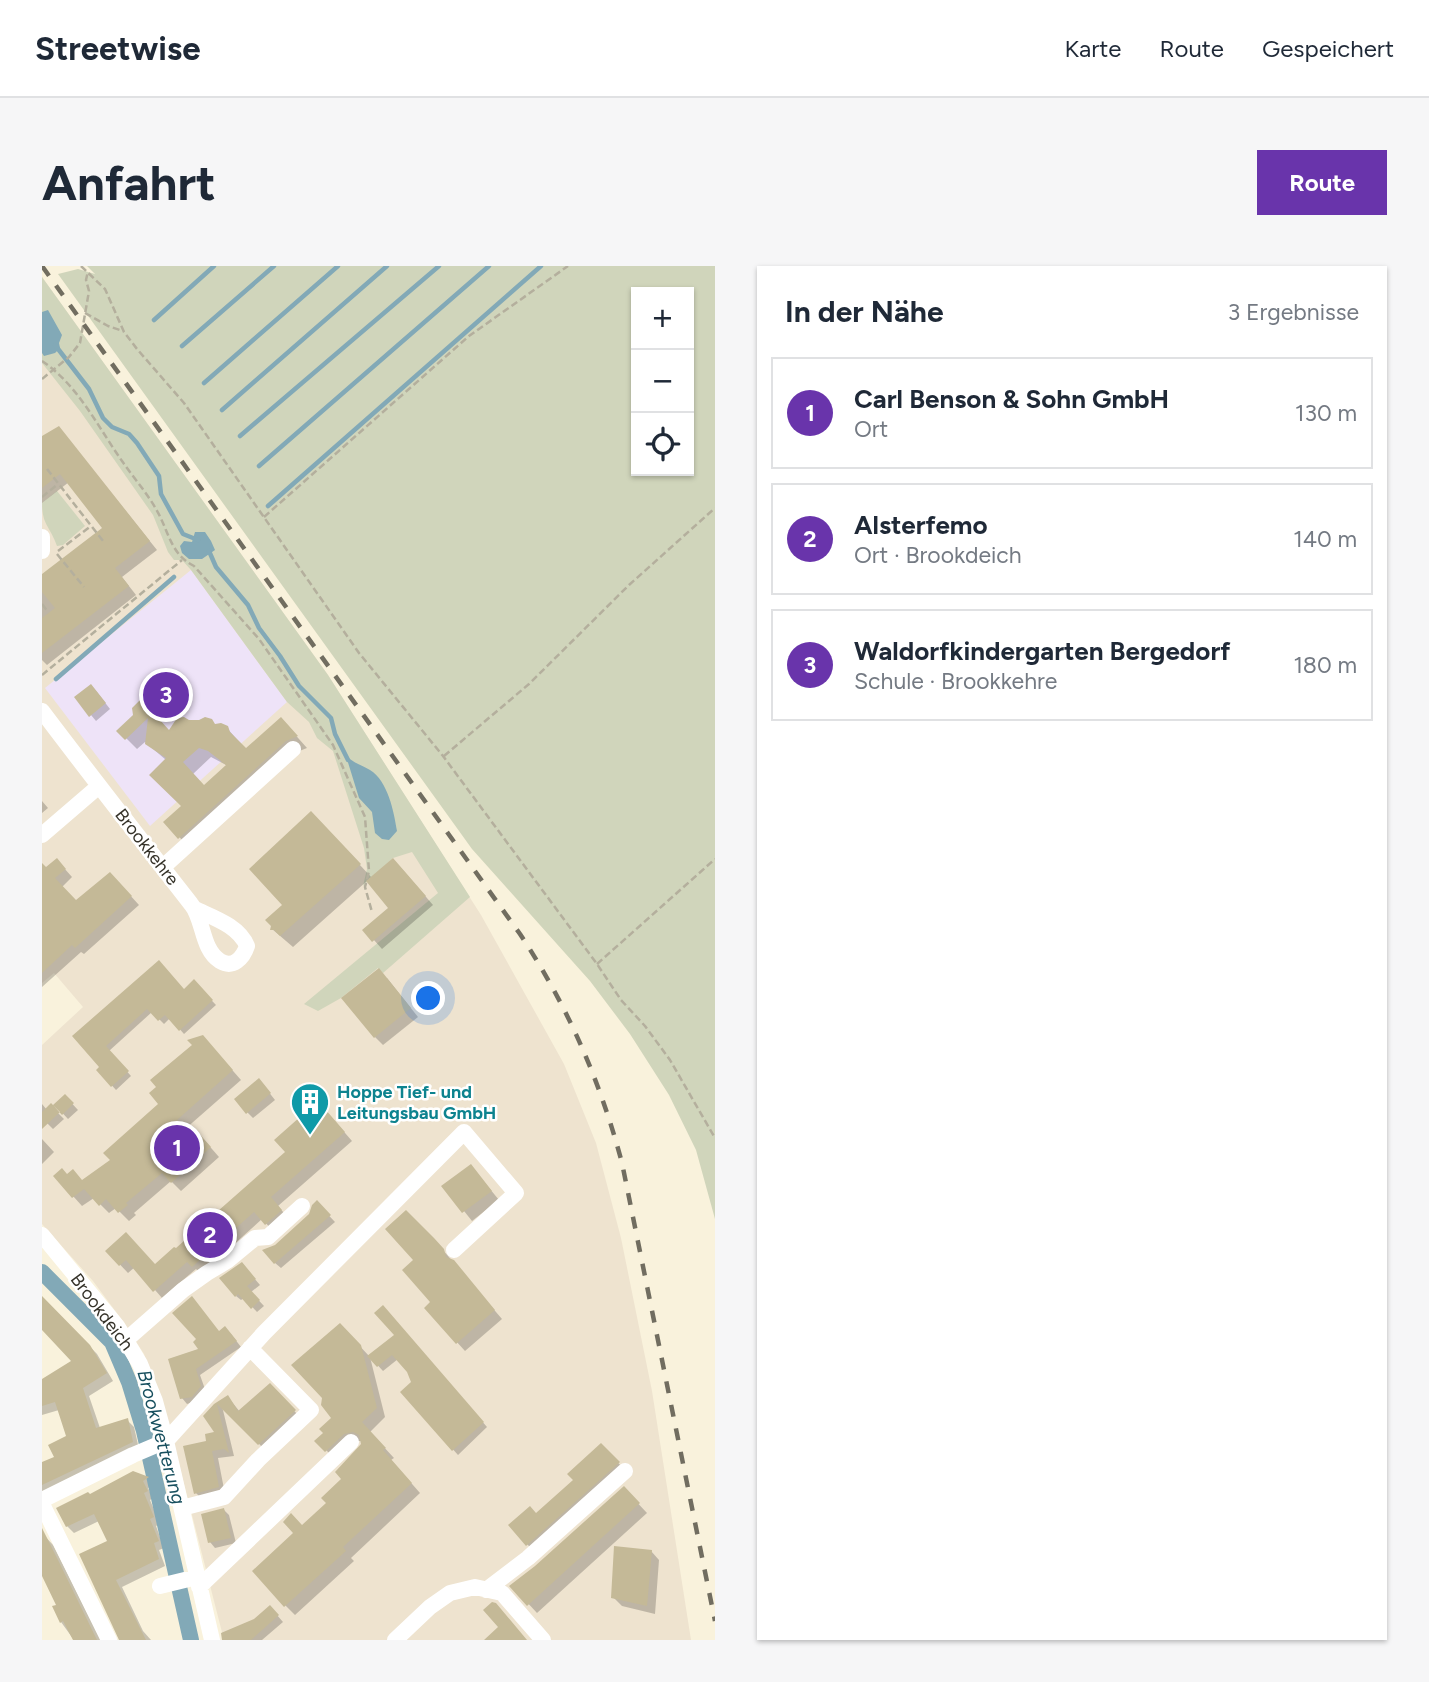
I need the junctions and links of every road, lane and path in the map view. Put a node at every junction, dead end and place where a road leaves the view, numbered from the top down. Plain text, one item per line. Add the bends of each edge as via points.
1 (82, 266) edge
2 (568, 266) edge
3 (88, 271) junction
4 (85, 313) junction
5 (124, 332) junction
6 (42, 361) edge
7 (54, 369) junction
8 (42, 379) edge
9 (47, 469) dead end
10 (58, 484) junction
11 (42, 497) edge
12 (715, 508) edge
13 (264, 517) junction
14 (91, 526) junction
15 (103, 541) dead end
16 (47, 548) edge
17 (182, 560) junction
18 (83, 586) dead end
19 (42, 604) edge
20 (48, 612) dead end
21 (42, 675) edge
22 (42, 711) edge
23 (293, 749) dead end
24 (443, 756) junction
25 (99, 786) junction
26 (42, 835) edge
27 (715, 859) edge
28 (163, 867) junction
29 (195, 909) dead end
30 (372, 912) dead end
31 (597, 964) junction
32 (715, 1138) edge
33 (302, 1206) dead end
34 (42, 1236) edge
35 (454, 1250) dead end
36 (126, 1340) junction
37 (250, 1348) junction
38 (351, 1442) dead end
39 (160, 1443) junction
40 (625, 1471) dead end
41 (42, 1502) edge
42 (182, 1508) junction
43 (183, 1582) junction
44 (486, 1590) junction
45 (109, 1640) edge
46 (212, 1640) edge
47 (395, 1640) edge
48 (543, 1640) edge

1 - 3 path
2 - 13 path via 469,337
3 - 4 path
3 - 5 path via 105,289
4 - 5 path
4 - 7 path via 80,343
5 - 13 path via 184,403
6 - 7 path
7 - 8 path
7 - 17 path via 85,404 157,510
9 - 10 path
10 - 11 path
10 - 14 path
12 - 24 path via 529,684
13 - 24 path via 359,653
14 - 15 path
14 - 16 path
16 - 18 path
17 - 21 path
17 - 30 path via 194,566 259,639 333,745 365,817 369,871 365,887
19 - 20 path
22 - 25 street, Brookkehre
23 - 28 street
24 - 31 path
25 - 26 street
25 - 28 street, Brookkehre
27 - 31 path
28 - 29 street, Brookkehre
31 - 32 path via 670,1060
33 - 36 street via 268,1237 255,1238 183,1290
34 - 36 street, Brookdeich
35 - 37 street via 516,1193 464,1132
36 - 39 street, Brookdeich via 155,1401
37 - 39 street
37 - 42 street via 311,1410 223,1497
38 - 43 street
39 - 41 street
39 - 42 street, Brookdeich
40 - 44 street
41 - 45 street
42 - 43 street, Brookdeich
43 - 46 street, Brookdeich
44 - 47 street via 475,1587 450,1593
44 - 48 street via 502,1593

